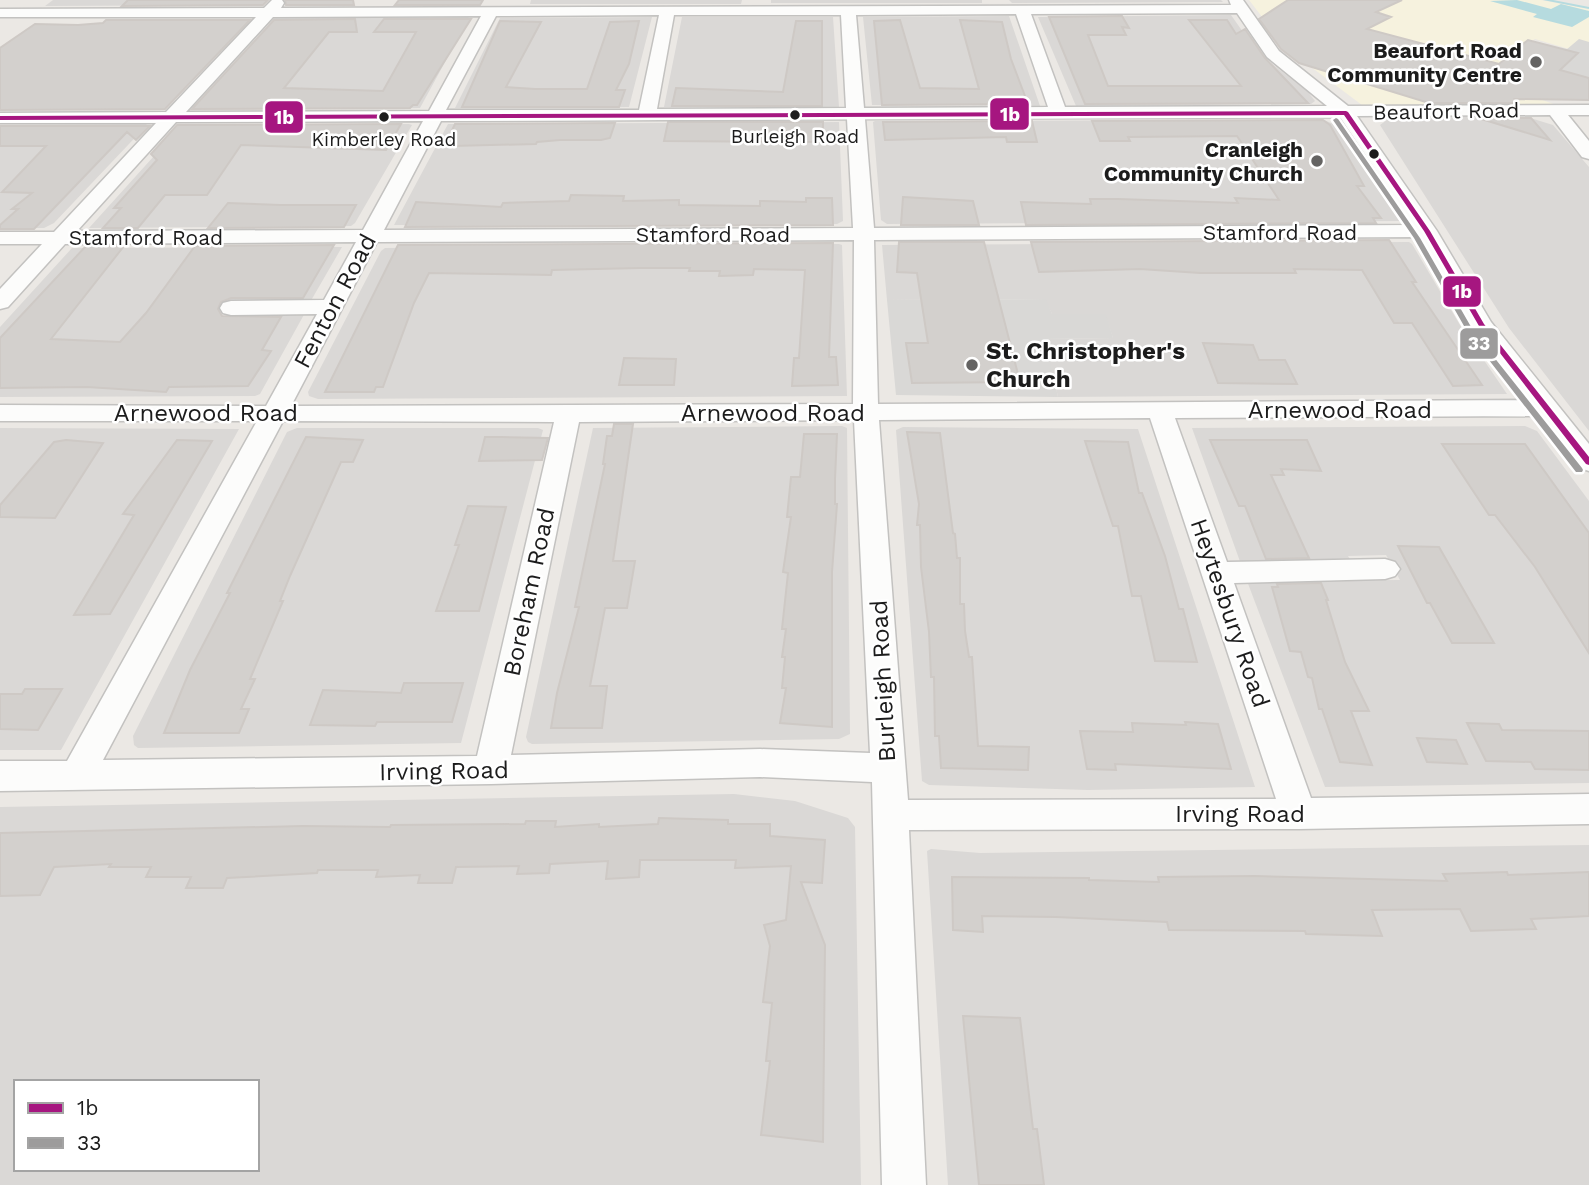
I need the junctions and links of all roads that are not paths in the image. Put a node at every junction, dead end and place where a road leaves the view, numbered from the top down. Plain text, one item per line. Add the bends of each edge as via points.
1 (40, 0) edge
2 (755, 5) edge
3 (998, 5) edge
4 (1239, 5) edge
5 (274, 6) edge
6 (507, 7) edge
7 (1022, 9) junction
8 (668, 10) junction
9 (848, 10) junction
10 (0, 13) edge
11 (23, 13) junction
12 (0, 30) edge
13 (1554, 109) junction
14 (1589, 110) edge
15 (1346, 113) junction
16 (647, 114) junction
17 (856, 114) junction
18 (1059, 114) junction
19 (171, 116) junction
20 (435, 116) junction
21 (0, 118) edge
22 (1589, 153) edge
23 (1427, 231) junction
24 (864, 233) junction
25 (370, 236) junction
26 (60, 237) junction
27 (0, 238) edge
28 (0, 302) edge
29 (330, 307) junction
30 (231, 308) dead end
31 (1545, 408) junction
32 (1160, 411) junction
33 (276, 412) junction
34 (866, 412) junction
35 (0, 413) edge
36 (568, 414) junction
37 (1588, 460) edge
38 (1385, 569) dead end
39 (1217, 573) junction
40 (888, 768) junction
41 (491, 770) junction
42 (77, 775) junction
43 (0, 776) edge
44 (1589, 809) edge
45 (1299, 814) junction
46 (891, 815) junction
47 (904, 1185) edge

1 - 11 street
2 - 8 street
2 - 9 street
3 - 7 street
3 - 9 street
4 - 7 street
4 - 15 street via 1273,54
5 - 6 street
5 - 11 street
5 - 19 street
6 - 8 street
6 - 20 street, Fenton Road
7 - 18 street
8 - 16 street
9 - 17 street, Burleigh Road
10 - 11 street
11 - 12 street
13 - 14 street, Beaufort Road
13 - 15 street, Beaufort Road
13 - 22 street
15 - 18 street, Beaufort Road
15 - 23 street
16 - 17 street, Beaufort Road
16 - 20 street, Beaufort Road
17 - 18 street, Beaufort Road
17 - 24 street, Burleigh Road
19 - 20 street, Beaufort Road
19 - 21 street, Beaufort Road
19 - 26 street
20 - 25 street, Fenton Road
23 - 24 street, Stamford Road
23 - 31 street via 1481,325
24 - 25 street, Stamford Road
24 - 34 street, Burleigh Road
25 - 26 street, Stamford Road
25 - 29 street, Fenton Road
26 - 27 street, Stamford Road
26 - 28 street
29 - 30 street
29 - 33 street, Fenton Road
31 - 32 street, Arnewood Road
31 - 37 street
32 - 34 street, Arnewood Road
32 - 39 street, Heytesbury Road
33 - 35 street, Arnewood Road
33 - 36 street, Arnewood Road
33 - 42 street, Fenton Road
34 - 36 street, Arnewood Road
34 - 40 street, Burleigh Road
36 - 41 street, Boreham Road
38 - 39 street
39 - 45 street, Heytesbury Road
40 - 41 street, Irving Road via 760,763
40 - 46 street, Burleigh Road
41 - 42 street, Irving Road
42 - 43 street, Irving Road
44 - 45 street, Irving Road
45 - 46 street, Irving Road
46 - 47 street, Burleigh Road

